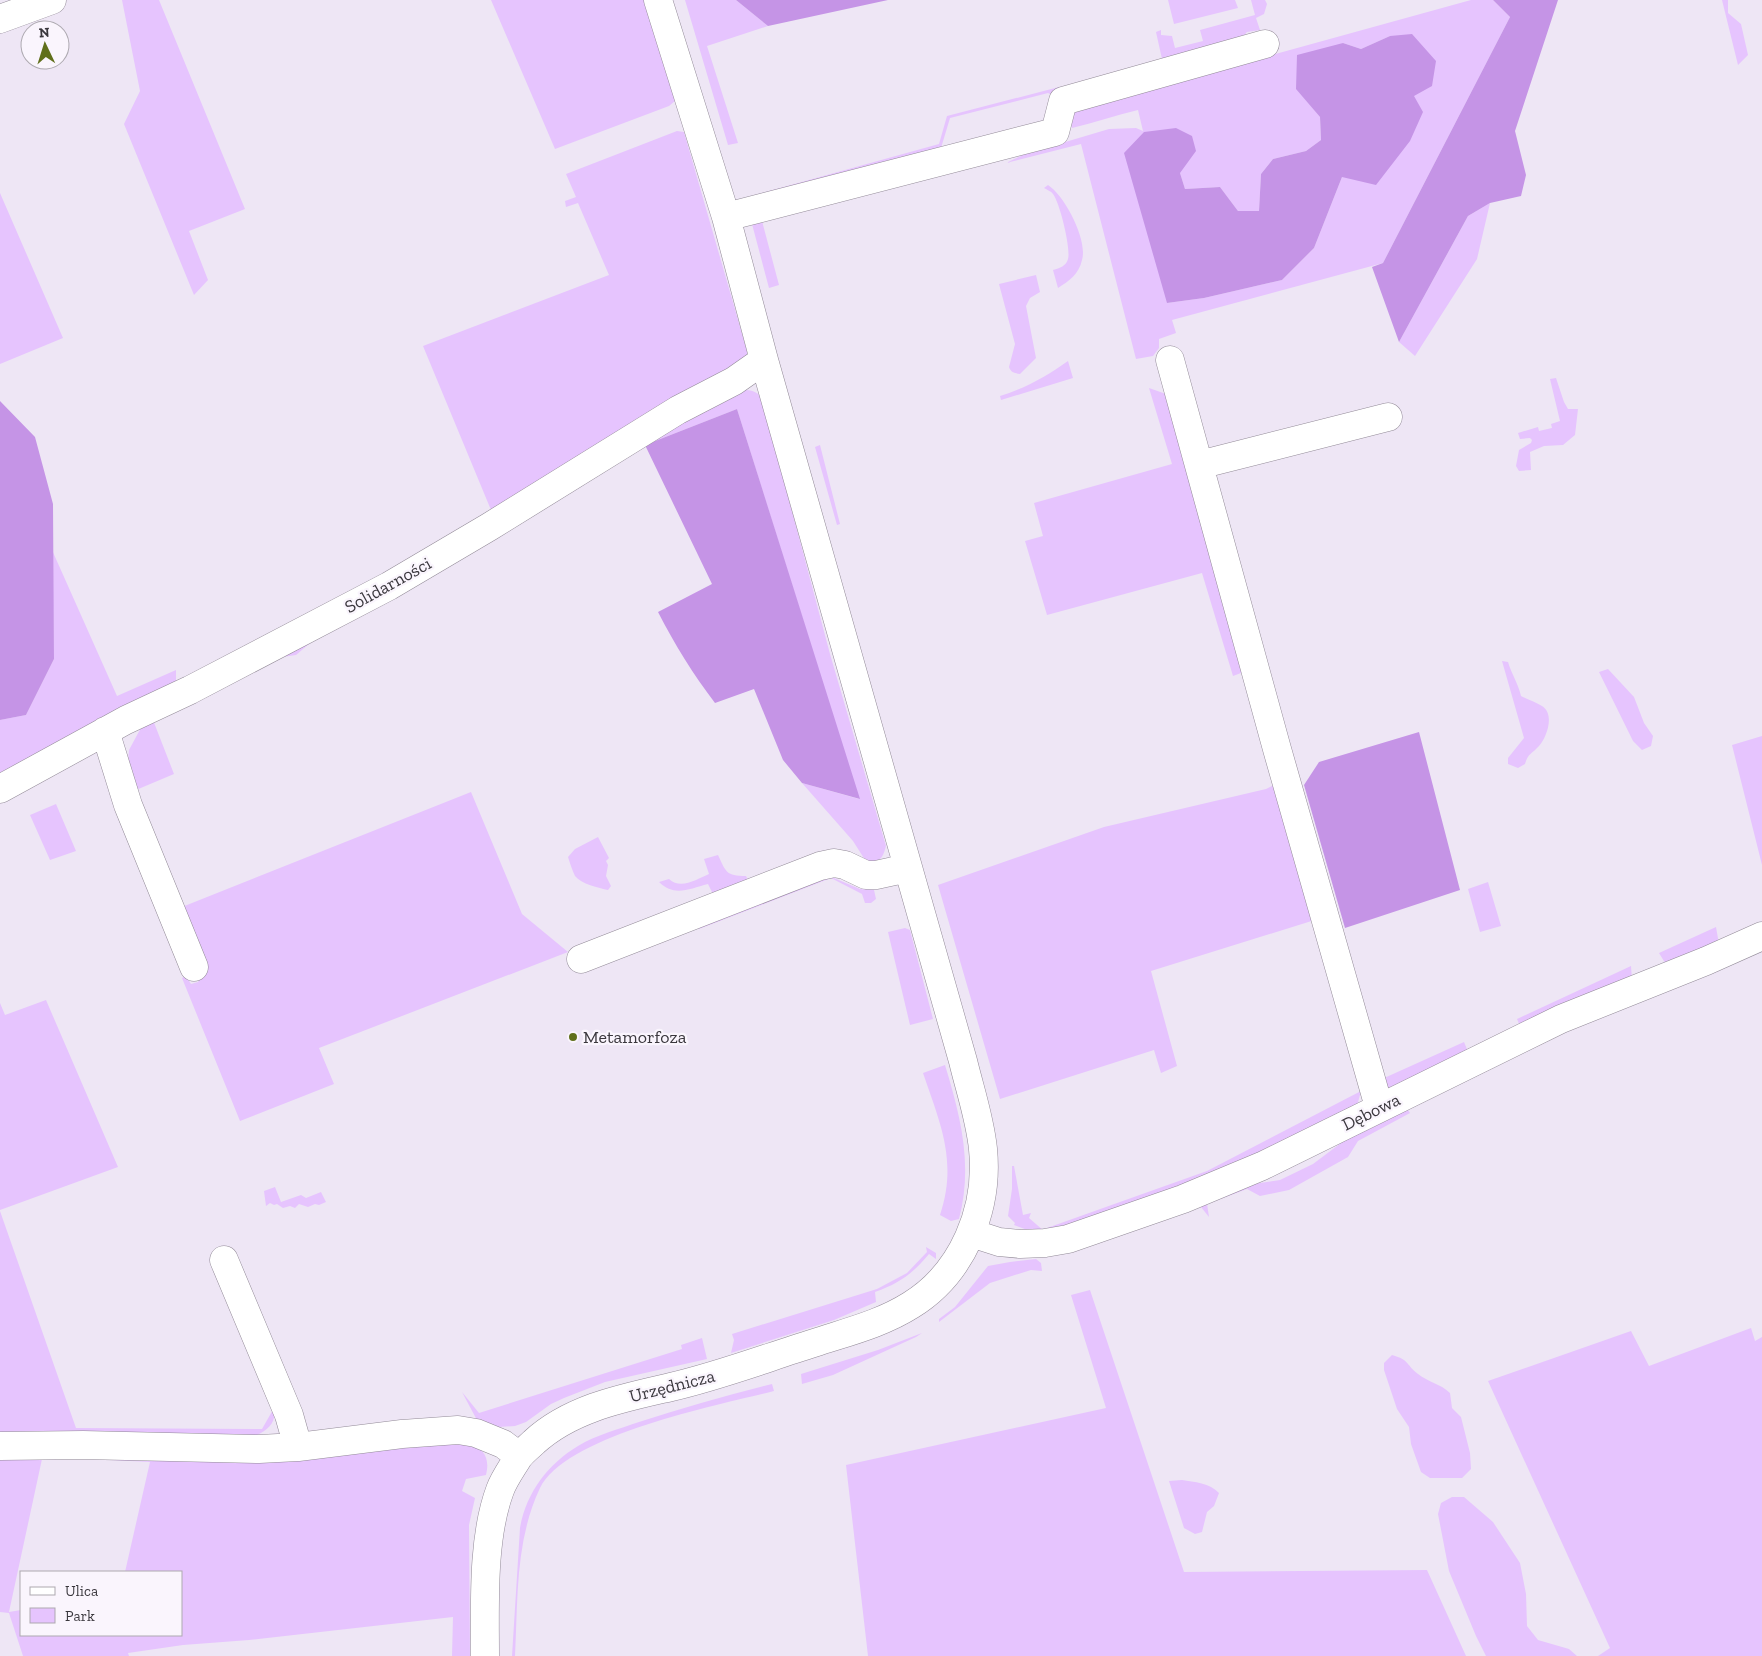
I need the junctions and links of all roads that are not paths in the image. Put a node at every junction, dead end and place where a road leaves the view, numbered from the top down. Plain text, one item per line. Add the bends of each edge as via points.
1 (52, 0) edge
2 (658, 0) edge
3 (0, 19) edge
4 (1265, 44) dead end
5 (726, 218) junction
6 (764, 360) junction
7 (1170, 360) dead end
8 (1388, 417) dead end
9 (1199, 465) junction
10 (105, 730) junction
11 (0, 789) edge
12 (908, 868) junction
13 (1762, 936) edge
14 (580, 960) dead end
15 (194, 967) dead end
16 (1379, 1107) junction
17 (971, 1233) junction
18 (224, 1260) dead end
19 (0, 1446) edge
20 (298, 1447) junction
21 (519, 1456) junction
22 (485, 1656) edge

1 - 3 street
2 - 5 street, Urzędnicza
4 - 5 street via 1063,101 1055,132
5 - 6 street, Urzędnicza
6 - 10 street, Solidarności via 734,382 678,410 389,586 190,690
6 - 12 street, Urzędnicza
7 - 9 street
8 - 9 street
9 - 16 street
10 - 11 street, Solidarności
10 - 15 street via 128,805
12 - 14 street via 866,875 845,865 820,866
12 - 17 street, Urzędnicza via 977,1116 983,1149 981,1204
13 - 16 street, Dębowa via 1560,1019
16 - 17 street, Dębowa via 1262,1166 1183,1199 1068,1239 1020,1244 999,1242
17 - 21 street, Urzędnicza via 959,1258 937,1285 911,1305 880,1321 702,1380 600,1404 544,1433
18 - 20 street via 289,1415
19 - 20 street
20 - 21 street via 458,1430 476,1432 504,1444
21 - 22 street, Urzędnicza via 500,1488 490,1523

